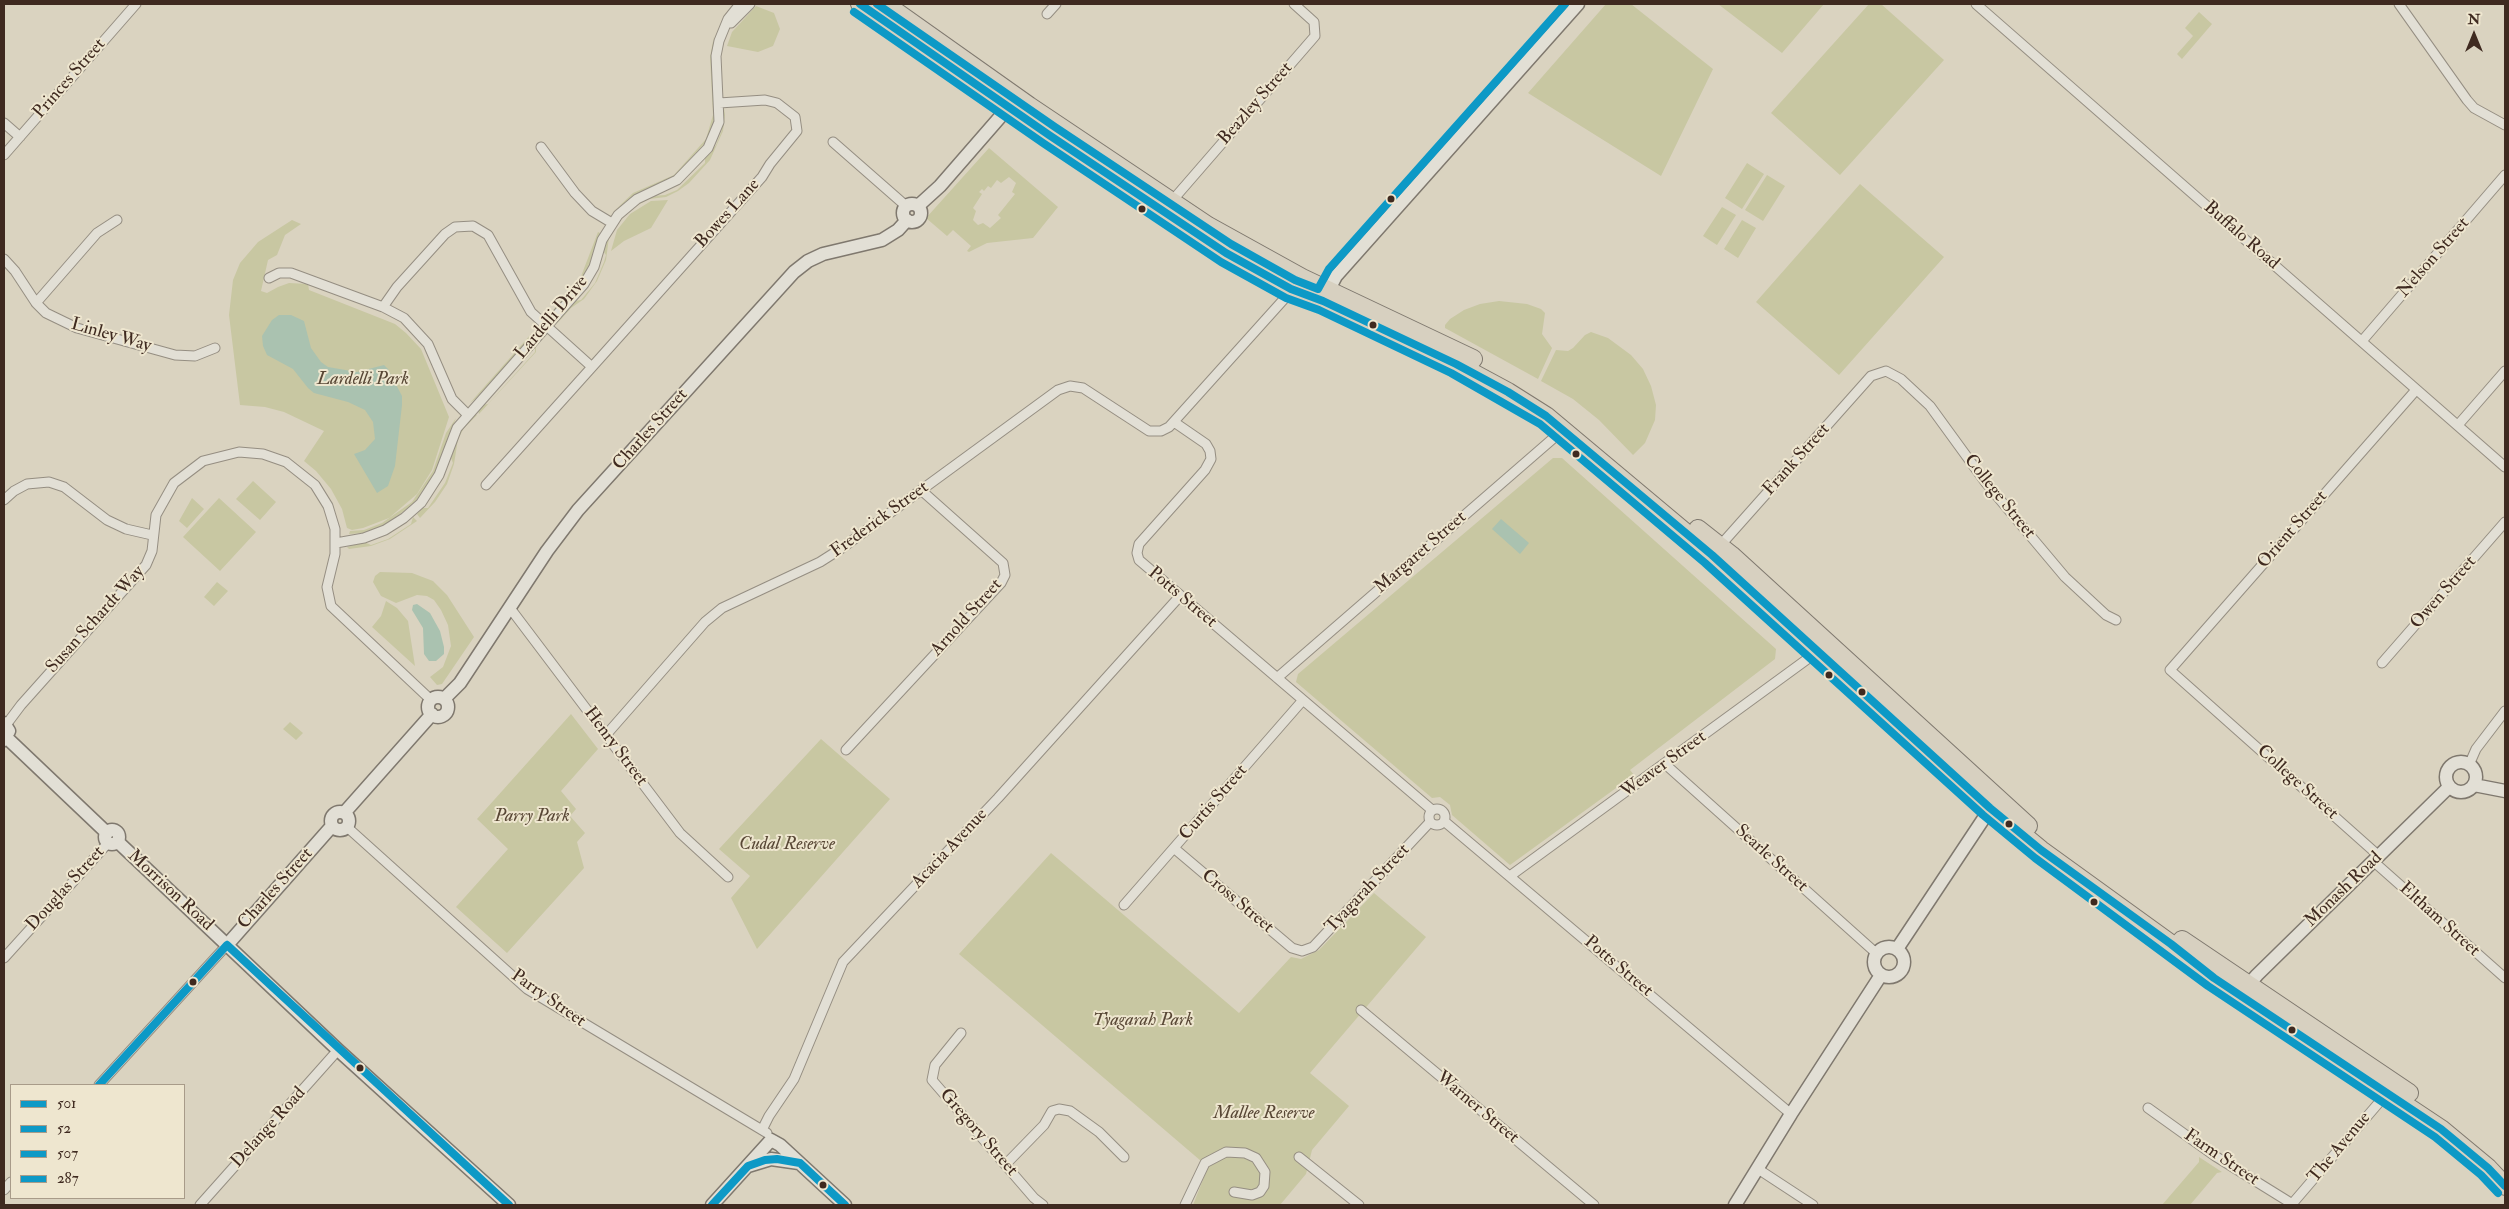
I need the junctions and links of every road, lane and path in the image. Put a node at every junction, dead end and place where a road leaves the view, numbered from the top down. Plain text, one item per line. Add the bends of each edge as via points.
1 (136, 4) edge
2 (740, 4) edge
3 (750, 4) edge
4 (885, 4) edge
5 (1056, 4) edge
6 (1294, 4) edge
7 (1578, 4) edge
8 (1976, 4) edge
9 (2399, 4) edge
10 (860, 5) edge
11 (1047, 14) dead end
12 (721, 34) junction
13 (1013, 102) junction
14 (719, 103) junction
15 (4, 123) edge
16 (2505, 125) edge
17 (20, 137) junction
18 (833, 142) dead end
19 (541, 147) dead end
20 (4, 155) edge
21 (2505, 175) edge
22 (1171, 202) junction
23 (912, 206) junction
24 (117, 220) dead end
25 (612, 223) junction
26 (4, 259) edge
27 (269, 278) dead end
28 (1291, 289) junction
29 (1326, 295) junction
30 (36, 303) junction
31 (383, 307) junction
32 (547, 327) junction
33 (2362, 342) junction
34 (215, 348) dead end
35 (592, 367) junction
36 (1886, 371) joint
37 (2505, 371) edge
38 (2416, 390) junction
39 (468, 415) junction
40 (1174, 422) junction
41 (2458, 425) junction
42 (1564, 429) junction
43 (2505, 467) edge
44 (486, 485) dead end
45 (921, 490) junction
46 (4, 500) edge
47 (2505, 522) edge
48 (152, 535) junction
49 (336, 542) junction
50 (1716, 551) junction
51 (1180, 596) junction
52 (510, 608) junction
53 (2116, 620) dead end
54 (1817, 652) junction
55 (2382, 663) dead end
56 (2170, 670) joint
57 (1277, 678) junction
58 (444, 699) junction
59 (431, 700) junction
60 (1304, 700) junction
61 (2505, 712) edge
62 (432, 714) junction
63 (5, 731) edge
64 (606, 734) junction
65 (846, 750) dead end
66 (1666, 764) junction
67 (2469, 765) junction
68 (2474, 785) junction
69 (2449, 787) junction
70 (2505, 791) edge
71 (1995, 802) junction
72 (1432, 810) junction
73 (345, 812) junction
74 (1444, 821) junction
75 (1430, 822) junction
76 (332, 826) junction
77 (347, 827) junction
78 (111, 839) junction
79 (1175, 848) junction
80 (2376, 858) junction
81 (1510, 876) junction
82 (728, 877) dead end
83 (1124, 905) dead end
84 (227, 945) junction
85 (1897, 949) junction
86 (1302, 951) joint
87 (1876, 953) junction
88 (4, 958) edge
89 (1881, 975) junction
90 (2505, 978) edge
91 (2244, 990) junction
92 (1361, 1010) dead end
93 (961, 1033) dead end
94 (338, 1050) junction
95 (100, 1084) edge
96 (2388, 1092) junction
97 (2148, 1108) dead end
98 (1791, 1114) junction
99 (762, 1130) junction
100 (771, 1140) junction
101 (1124, 1157) dead end
102 (1300, 1157) dead end
103 (800, 1164) junction
104 (1006, 1164) junction
105 (748, 1166) junction
106 (1758, 1169) junction
107 (2505, 1173) edge
108 (2505, 1186) edge
109 (1234, 1192) dead end
110 (200, 1205) edge
111 (509, 1205) edge
112 (712, 1205) edge
113 (845, 1205) edge
114 (1043, 1205) edge
115 (1185, 1205) edge
116 (1359, 1205) edge
117 (1594, 1205) edge
118 (1735, 1205) edge
119 (1813, 1205) edge
120 (2293, 1205) edge

1 - 17 street, Princes Street
2 - 12 street, Lardelli Drive
3 - 12 street
4 - 13 highway
5 - 11 street
6 - 22 street, Beazley Street via 1314,22 1315,36
7 - 29 street via 1336,276
8 - 33 street, Buffalo Road
9 - 16 street via 2466,100
10 - 13 highway
12 - 14 street, Lardelli Drive via 716,56
13 - 22 highway
13 - 23 street via 940,186
13 - 28 highway via 1188,228
14 - 25 street, Lardelli Drive via 717,129 708,148 677,180 637,199
14 - 35 street, Bowes Lane via 765,100 777,103 795,117 797,131 762,177
15 - 17 street
17 - 20 street, Princes Street
18 - 23 street
19 - 25 street via 592,211
21 - 33 street, Nelson Street
22 - 29 highway
23 - 52 street, Charles Street via 921,211 919,219 914,222 907,220 882,240 823,254 794,272 578,510
24 - 30 street via 97,233
25 - 32 street, Lardelli Drive via 584,284
26 - 30 street, Linley Way
27 - 31 street via 279,273 291,273
28 - 29 highway
28 - 40 street
29 - 42 highway via 1487,380
29 - 50 highway via 1450,348 1559,410
30 - 34 street, Linley Way via 46,313 76,328 175,355 195,356
31 - 32 street via 445,234 455,227 467,225 488,235 527,308
31 - 39 street via 404,318 425,339 437,359 452,398
32 - 35 street
32 - 39 street, Lardelli Drive
33 - 38 street, Buffalo Road
35 - 44 street, Bowes Lane
36 - 50 street, Frank Street via 1871,376
36 - 53 street, College Street via 1901,379 1930,406 1986,483 2065,577 2106,615
37 - 41 street
38 - 41 street, Buffalo Road
38 - 56 street, Orient Street
39 - 49 street, Lardelli Drive via 453,436 434,485 413,511 375,535
40 - 45 street, Frederick Street via 1161,431 1149,431 1088,391 1076,386 1064,388
40 - 51 street, Potts Street via 1206,444 1210,463 1139,544 1137,553 1142,564
41 - 43 street, Buffalo Road
42 - 50 highway
42 - 57 street, Margaret Street
45 - 64 street, Frederick Street via 831,555 732,602 713,615
45 - 65 street, Arnold Street via 1003,563 1005,575
46 - 48 street via 20,487 34,482 49,482 64,487 107,520 134,532
47 - 55 street, Owen Street
48 - 49 street, Susan Schardt Way via 161,504 183,475 215,456 251,452 286,462 315,485 332,517
48 - 63 street, Susan Schardt Way via 152,551 146,565 21,704
49 - 59 street, Susan Schardt Way via 327,587 331,606
50 - 54 highway
50 - 71 highway
51 - 57 street, Potts Street
51 - 99 street, Acacia Avenue via 998,798 843,962 794,1079
52 - 58 street, Charles Street via 460,683
52 - 64 street, Henry Street
54 - 66 street, Weaver Street
54 - 71 highway
56 - 80 street, College Street
57 - 60 street, Potts Street
58 - 59 street via 437,697
58 - 62 street via 448,706 446,713
59 - 62 street via 428,707
60 - 72 street, Potts Street
60 - 79 street, Curtis Street
61 - 67 street via 2476,749
62 - 73 street
63 - 78 street, Morrison Road
64 - 82 street, Henry Street via 680,833
66 - 81 street, Weaver Street
66 - 87 street, Searle Street
67 - 68 street via 2474,772
67 - 69 street via 2455,764 2448,770
68 - 69 street via 2462,792
68 - 70 street
69 - 80 street, Monash Road
71 - 85 street
71 - 91 highway via 2041,850 2107,900 2214,978
72 - 74 street via 1441,810
72 - 75 street
73 - 76 street via 333,814
73 - 77 street via 350,819
74 - 75 street via 1437,825
74 - 81 street, Potts Street
75 - 86 street, Tyagarah Street via 1313,948
76 - 77 street via 342,830
76 - 84 street, Charles Street
77 - 99 street, Parry Street via 527,989
78 - 84 street, Morrison Road
78 - 88 street, Douglas Street
79 - 83 street, Curtis Street
79 - 86 street, Cross Street via 1292,948
80 - 90 street, Eltham Street
80 - 91 street, Monash Road
81 - 98 street, Potts Street
84 - 94 street, Morrison Road
84 - 95 street, Charles Street
85 - 87 street via 1889,947
85 - 89 street via 1902,956 1903,967 1895,976
87 - 89 street via 1875,968
89 - 98 street
91 - 96 highway
91 - 107 highway via 2387,1077 2469,1140
92 - 117 street, Warner Street
93 - 104 street, Gregory Street via 935,1065 932,1080
94 - 110 street, Delange Road
94 - 111 street, Morrison Road
96 - 108 highway via 2448,1135
96 - 120 street, The Avenue
97 - 120 street, Farm Street
98 - 106 street
99 - 100 street, Parry Street
100 - 103 street
100 - 105 street
101 - 104 street via 1099,1132 1070,1111 1059,1109 1052,1111 1044,1125
102 - 116 street
103 - 105 street via 770,1159
103 - 113 street
104 - 114 street, Gregory Street
105 - 112 street
106 - 118 street
106 - 119 street
109 - 115 street via 1252,1195 1260,1192 1265,1172 1256,1158 1245,1153 1226,1152 1205,1163

